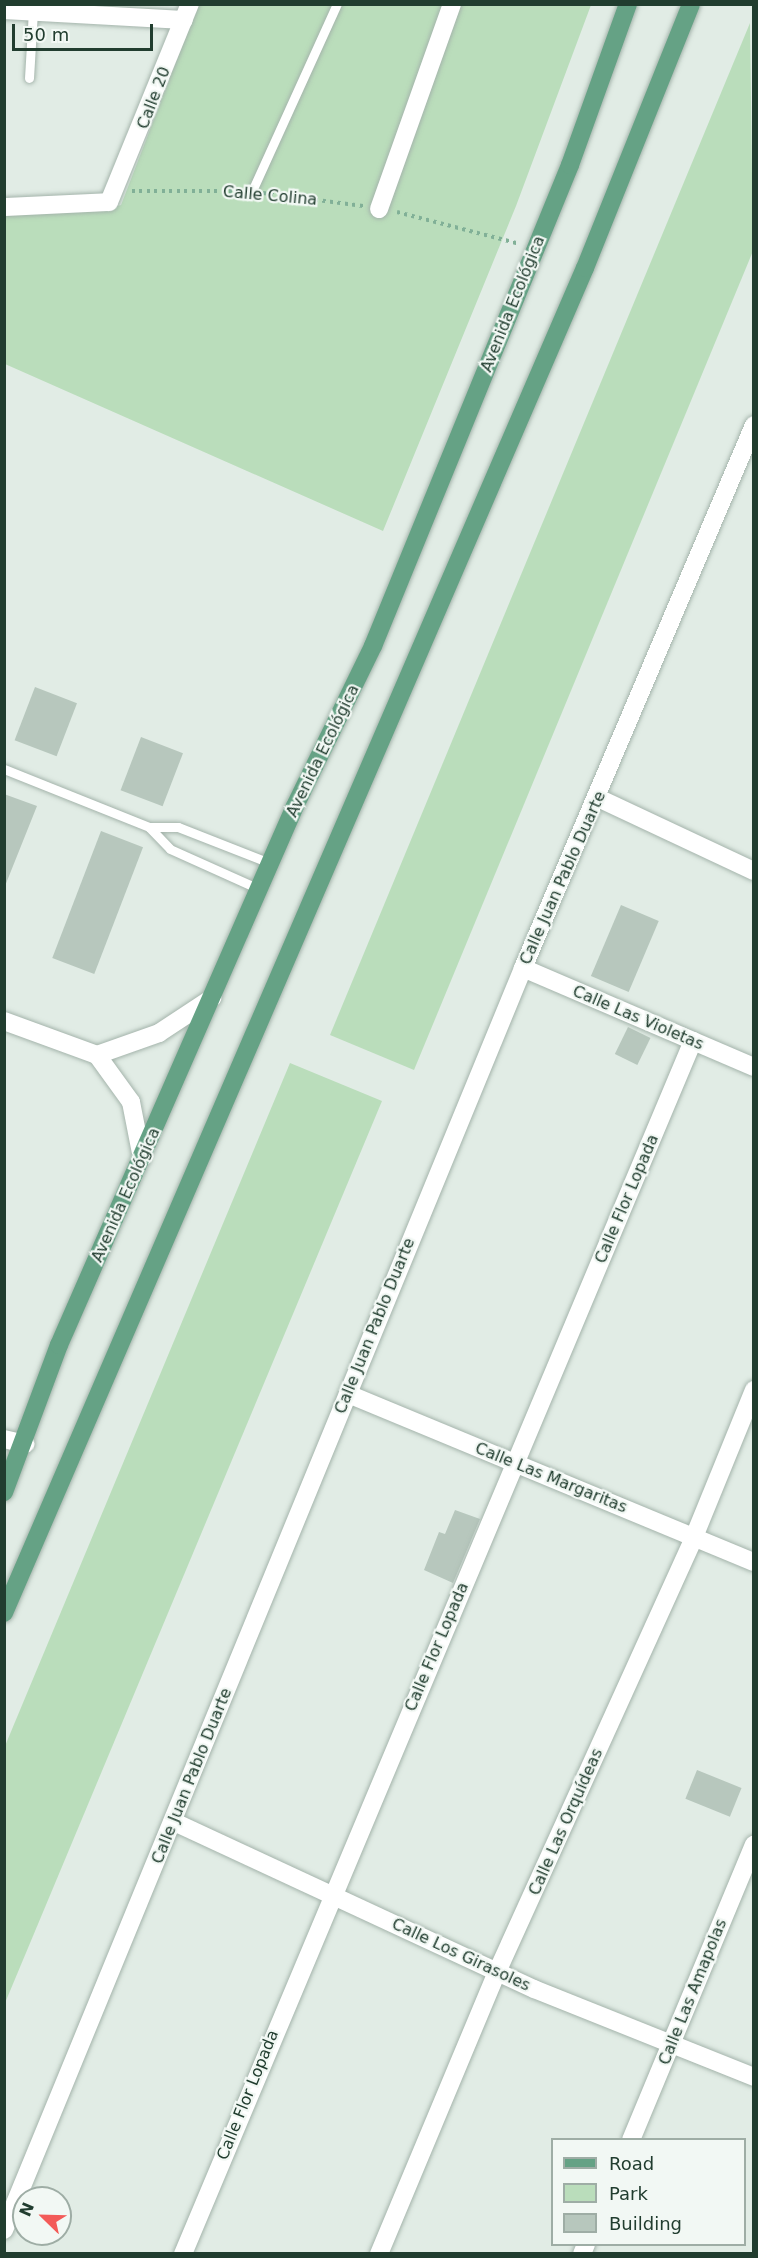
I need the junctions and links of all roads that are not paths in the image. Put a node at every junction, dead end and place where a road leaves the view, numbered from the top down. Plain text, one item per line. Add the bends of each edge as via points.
1 (336, 4) edge
2 (452, 4) edge
3 (628, 4) edge
4 (691, 4) edge
5 (4, 10) edge
6 (33, 11) junction
7 (187, 12) edge
8 (29, 78) dead end
9 (252, 192) road end
10 (4, 207) edge
11 (379, 209) road end
12 (753, 426) edge
13 (4, 769) edge
14 (598, 798) junction
15 (148, 827) junction
16 (270, 863) junction
17 (753, 871) edge
18 (260, 889) junction
19 (523, 968) junction
20 (212, 998) junction
21 (4, 1021) edge
22 (693, 1041) junction
23 (97, 1055) junction
24 (753, 1066) edge
25 (142, 1158) junction
26 (753, 1390) edge
27 (348, 1394) junction
28 (4, 1439) edge
29 (25, 1444) junction
30 (516, 1464) junction
31 (7, 1482) edge
32 (694, 1537) junction
33 (753, 1562) edge
34 (4, 1613) edge
35 (174, 1822) junction
36 (753, 1845) edge
37 (330, 1894) junction
38 (497, 1972) junction
39 (672, 2044) junction
40 (753, 2077) edge
41 (631, 2138) edge
42 (4, 2230) edge
43 (183, 2253) edge
44 (379, 2253) edge

1 - 9 lane
2 - 11 street
3 - 16 main road, Avenida Ecológica via 535,248 373,646
4 - 34 main road via 585,268
5 - 6 street
6 - 7 street
6 - 8 lane
7 - 10 street, Calle 20 via 117,191 109,202
12 - 14 street, Calle Juan Pablo Duarte
13 - 15 lane
14 - 17 street
14 - 19 street, Calle Juan Pablo Duarte
15 - 16 lane via 178,827
15 - 18 lane via 170,849
16 - 18 main road, Avenida Ecológica
18 - 20 main road, Avenida Ecológica
19 - 22 street, Calle Las Violetas
19 - 27 street, Calle Juan Pablo Duarte
20 - 23 street via 159,1033
20 - 25 main road, Avenida Ecológica
21 - 23 street
22 - 24 street, Calle Las Violetas
22 - 30 street, Calle Flor Lopada
23 - 25 street via 131,1102
25 - 29 main road, Avenida Ecológica via 59,1345
26 - 32 street, Calle Las Orquídeas
27 - 30 street, Calle Las Margaritas
27 - 35 street, Calle Juan Pablo Duarte
28 - 29 street
29 - 31 main road, Avenida Ecológica
30 - 32 street, Calle Las Margaritas
30 - 37 street, Calle Flor Lopada
32 - 33 street, Calle Las Margaritas
32 - 38 street, Calle Las Orquídeas
35 - 37 street, Calle Los Girasoles
35 - 42 street, Calle Juan Pablo Duarte
36 - 39 street, Calle Las Amapolas
37 - 38 street, Calle Los Girasoles
37 - 43 street, Calle Flor Lopada
38 - 39 street, Calle Los Girasoles
38 - 44 street, Calle Las Orquídeas
39 - 40 street, Calle Los Girasoles
39 - 41 street, Calle Las Amapolas

